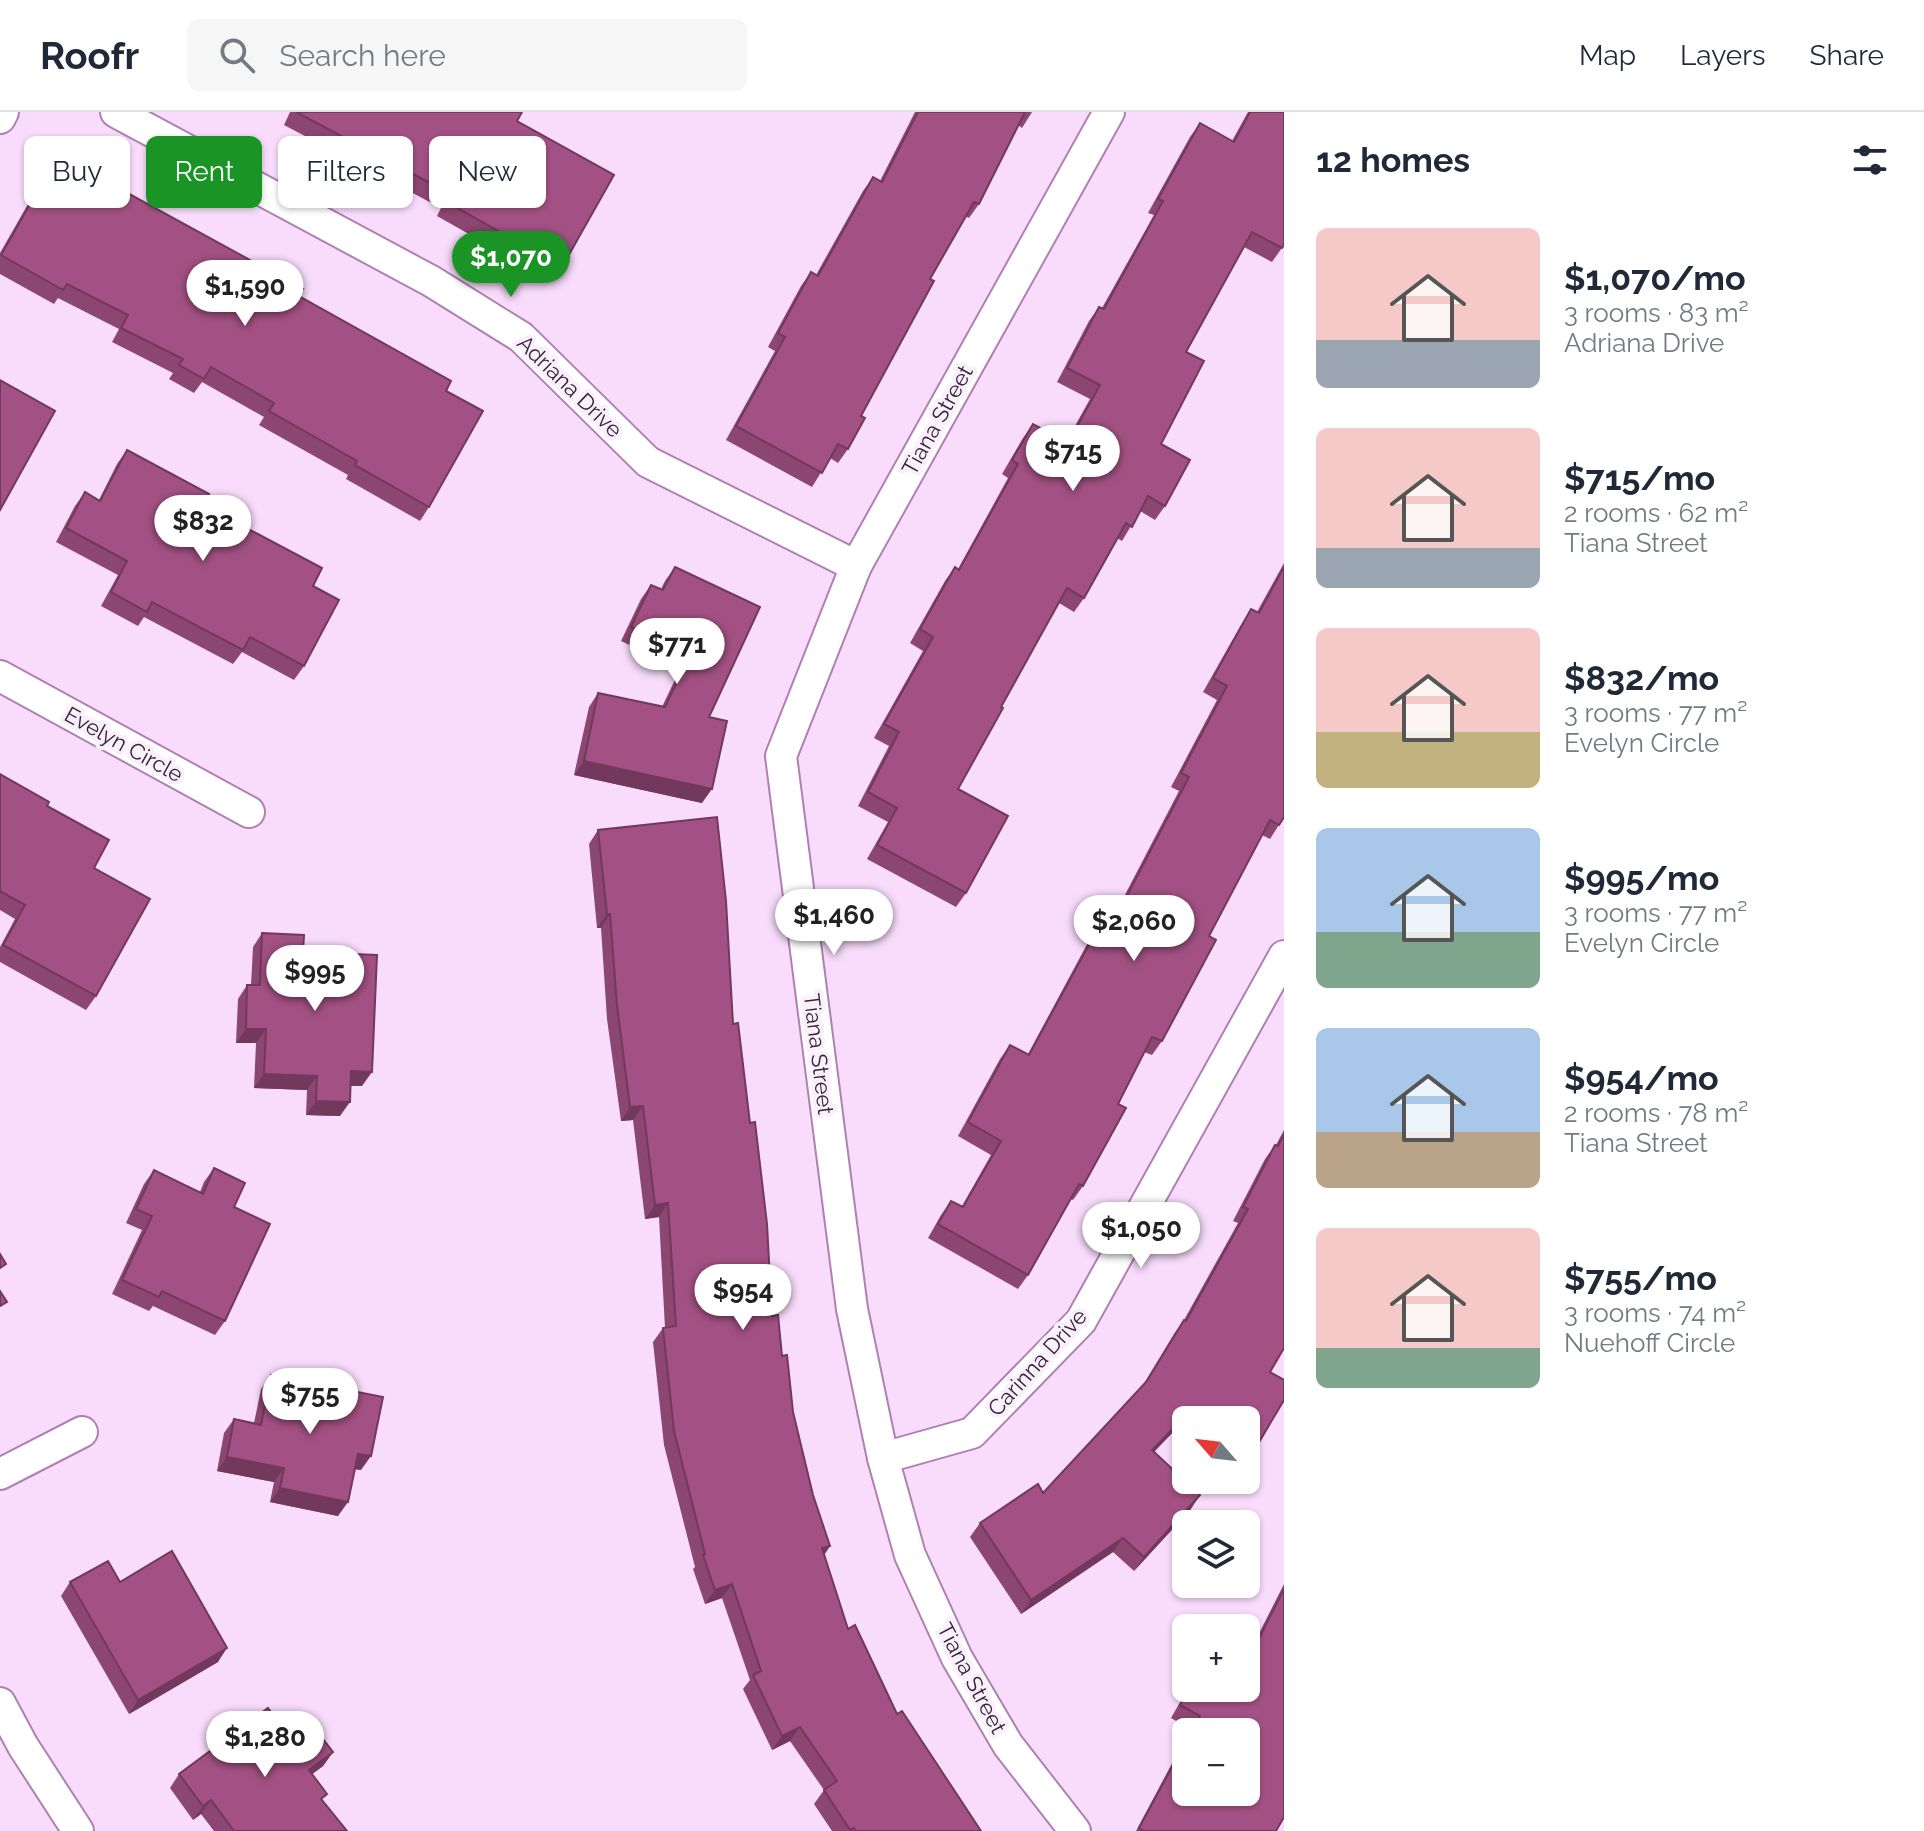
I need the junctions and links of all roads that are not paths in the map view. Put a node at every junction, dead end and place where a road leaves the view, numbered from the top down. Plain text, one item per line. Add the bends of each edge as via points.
1 (3, 112) edge
2 (116, 112) edge
3 (1109, 112) edge
4 (0, 118) edge
5 (856, 566) junction
6 (0, 676) edge
7 (249, 812) dead end
8 (1284, 956) edge
9 (82, 1432) dead end
10 (883, 1458) junction
11 (0, 1474) edge
12 (0, 1703) edge
13 (78, 1831) edge
14 (1075, 1831) edge

1 - 4 street
2 - 5 street, Adriana Drive via 431,281 521,337 648,462
3 - 5 street, Tiana Street
5 - 10 street, Tiana Street via 781,756 852,1309
6 - 7 street, Evelyn Circle
8 - 10 street, Carinna Drive via 1081,1321 972,1433
9 - 11 street
10 - 14 street, Tiana Street via 910,1555 957,1658 1008,1745
12 - 13 street

